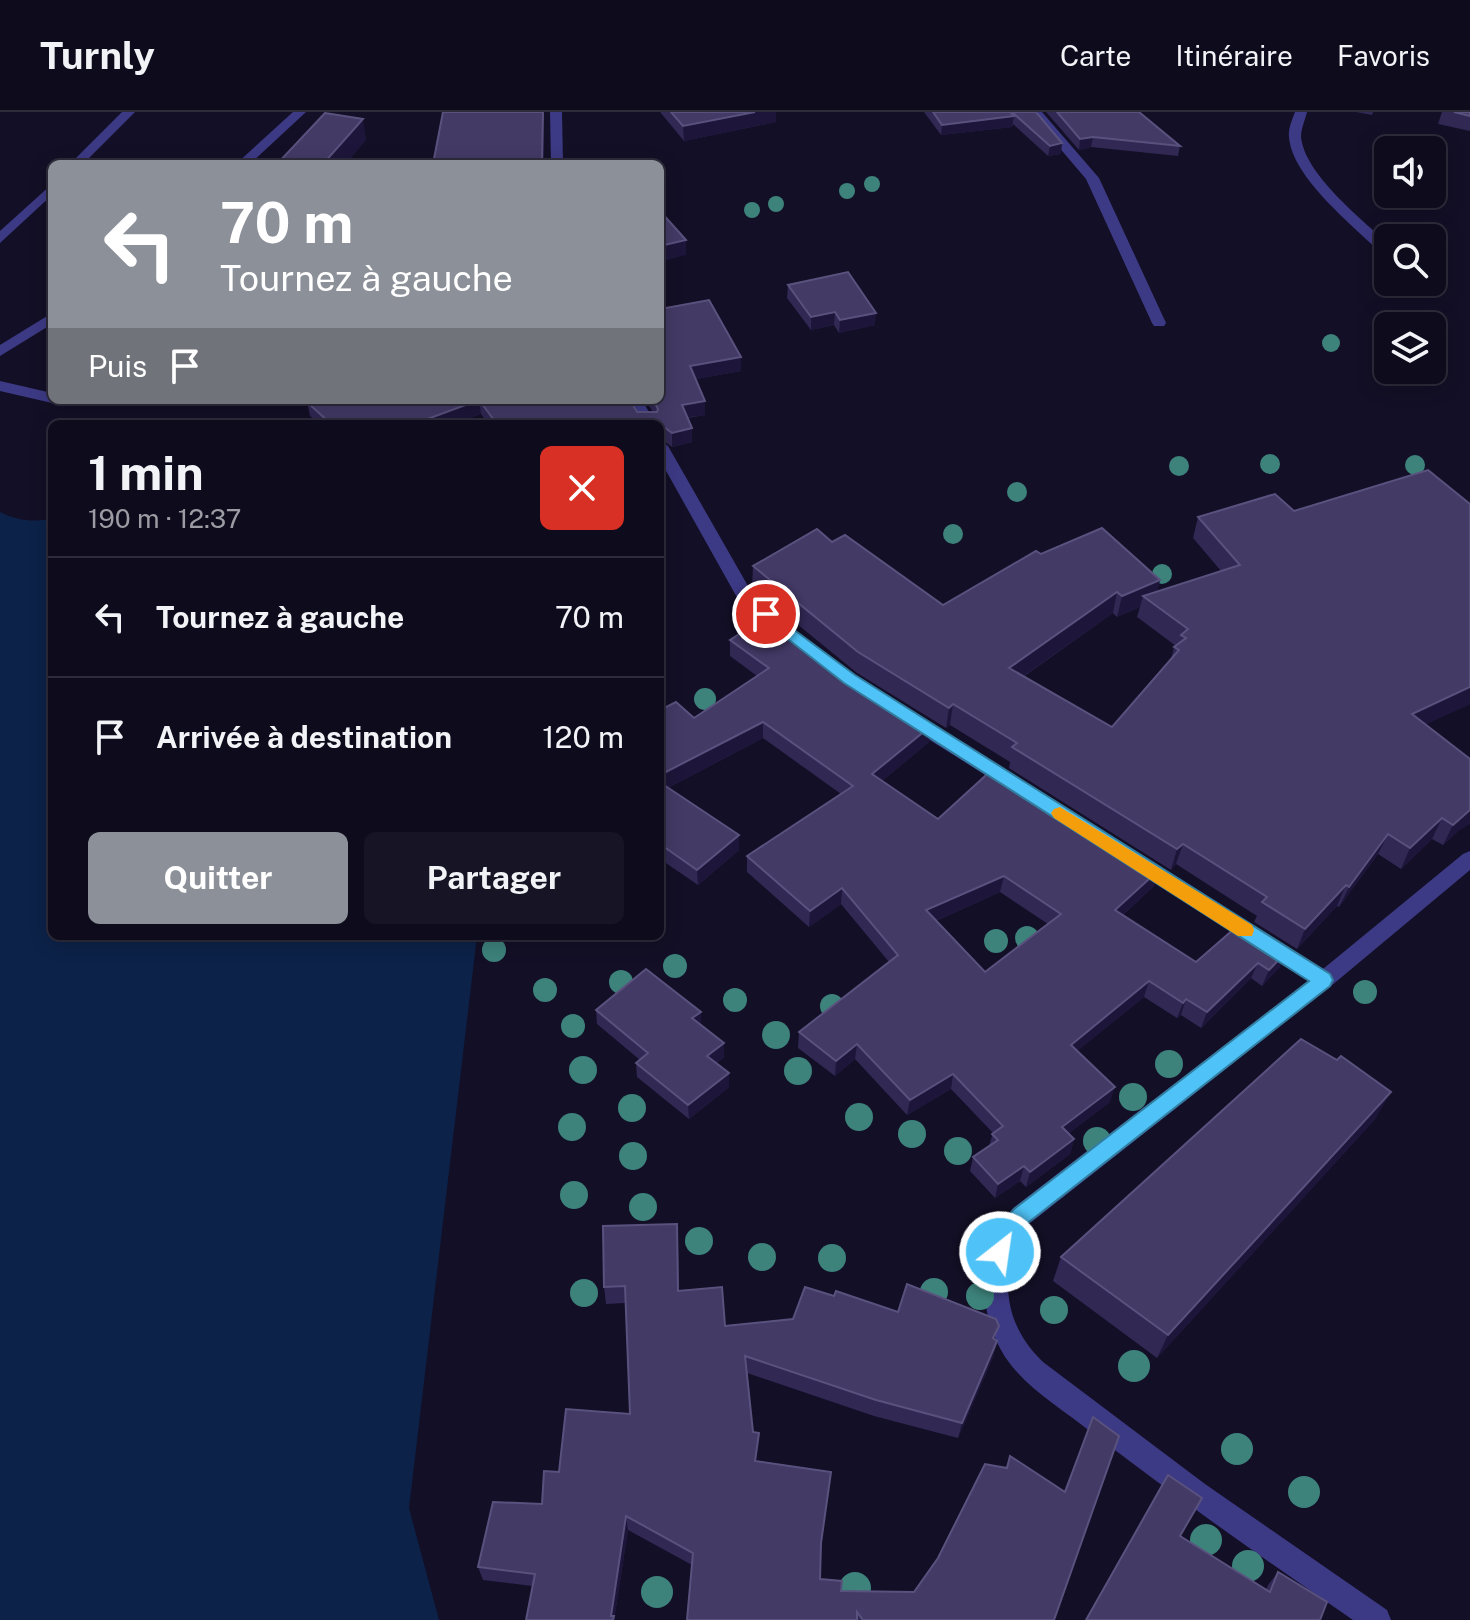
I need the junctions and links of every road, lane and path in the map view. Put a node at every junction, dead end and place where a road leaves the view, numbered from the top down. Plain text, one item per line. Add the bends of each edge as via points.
1 (129, 112) edge
2 (300, 112) edge
3 (556, 112) edge
4 (1035, 112) edge
5 (1301, 112) edge
6 (80, 160) edge
7 (246, 160) edge
8 (557, 160) edge
9 (48, 192) edge
10 (1374, 238) edge
11 (0, 239) edge
12 (48, 320) edge
13 (1159, 323) dead end
14 (0, 352) edge
15 (0, 386) edge
16 (48, 397) edge
17 (664, 453) edge
18 (803, 643) edge
19 (894, 708) edge
20 (1028, 793) edge
21 (1122, 852) edge
22 (1470, 859) edge
23 (1324, 980) junction
24 (1377, 1620) edge

1 - 6 street
2 - 7 street
3 - 8 street
4 - 13 street via 1092,178
5 - 10 street via 1295,135 1300,156
9 - 11 street
12 - 14 street
15 - 16 street
17 - 18 street via 745,597
19 - 20 street
21 - 23 street
22 - 23 street
23 - 24 street via 1021,1216 1005,1235 995,1268 997,1302 1009,1342 1041,1376 1184,1488

